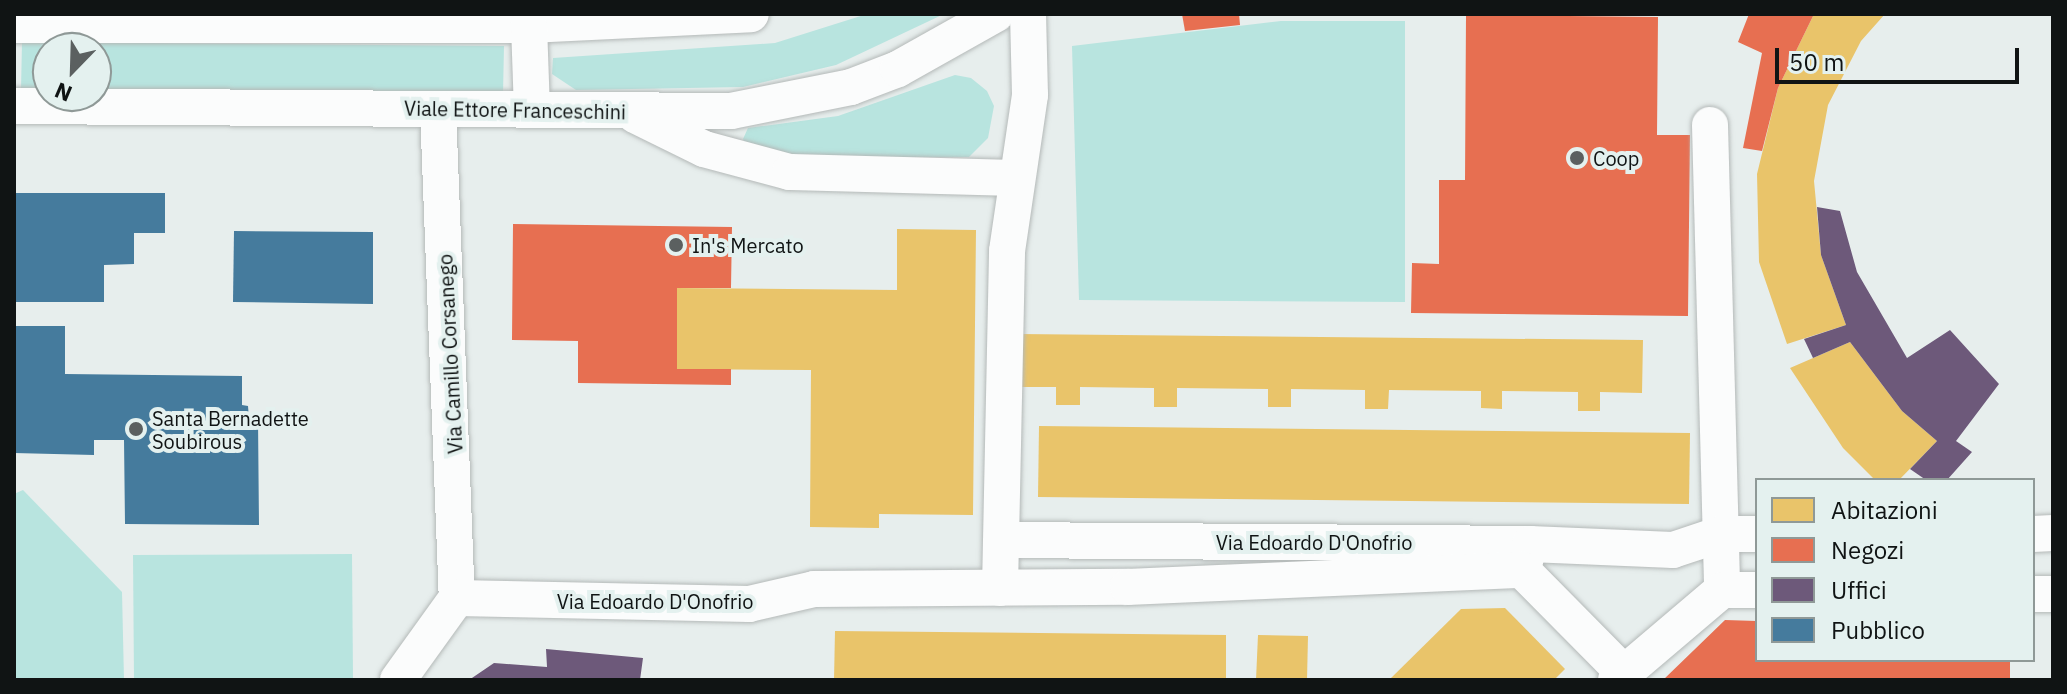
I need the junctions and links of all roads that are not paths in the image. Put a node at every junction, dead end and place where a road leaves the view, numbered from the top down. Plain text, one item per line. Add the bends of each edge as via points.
1 (751, 14) edge
2 (996, 14) edge
3 (1028, 14) edge
4 (674, 18) edge
5 (14, 25) edge
6 (529, 25) junction
7 (14, 106) edge
8 (438, 109) junction
9 (532, 110) junction
10 (626, 111) junction
11 (1710, 125) dead end
12 (1016, 178) junction
13 (1721, 534) junction
14 (1755, 534) edge
15 (1002, 540) junction
16 (1526, 557) junction
17 (1000, 588) junction
18 (1740, 590) edge
19 (457, 598) junction
20 (1620, 677) edge
21 (398, 680) edge

1 - 4 street
2 - 10 street, Viale Ettore Franceschini via 898,69 851,87 749,109
3 - 12 street via 1030,95
4 - 6 street
5 - 6 street
6 - 9 street
7 - 8 street, Viale Ettore Franceschini
8 - 9 street, Viale Ettore Franceschini
8 - 19 street, Via Camillo Corsanego
9 - 10 street, Viale Ettore Franceschini
10 - 12 street via 704,149 790,172
11 - 13 street
12 - 15 street via 1006,270
13 - 14 street, Via Edoardo D'Onofrio
13 - 16 street, Via Edoardo D'Onofrio via 1673,550
13 - 18 street
15 - 16 street, Via Edoardo D'Onofrio
15 - 17 street
16 - 17 street, Via Edoardo D'Onofrio
16 - 20 street
17 - 19 street, Via Edoardo D'Onofrio via 814,589 749,604
18 - 20 street
19 - 21 street

